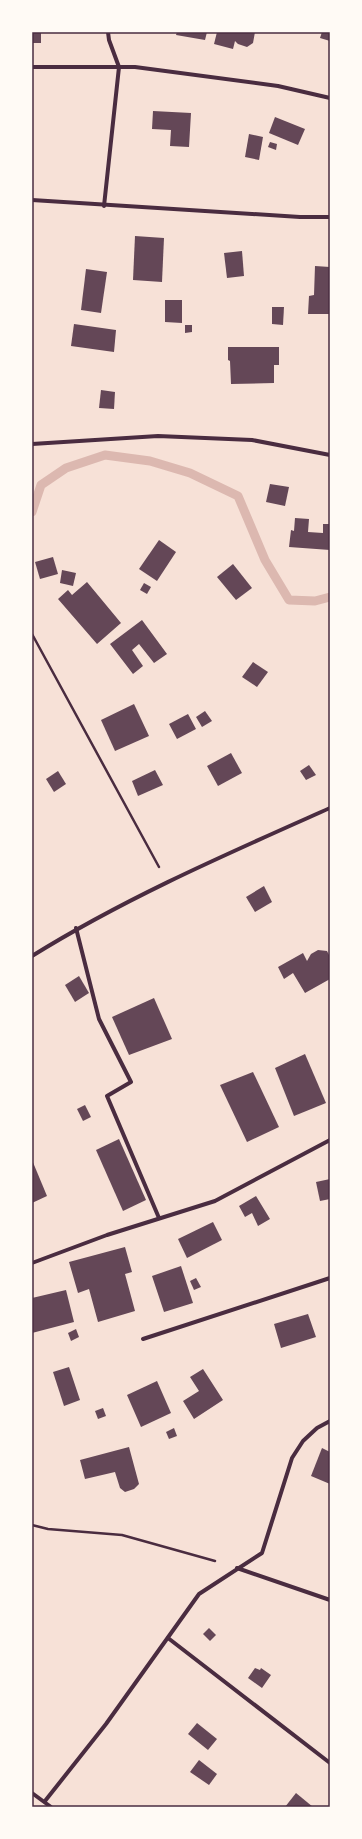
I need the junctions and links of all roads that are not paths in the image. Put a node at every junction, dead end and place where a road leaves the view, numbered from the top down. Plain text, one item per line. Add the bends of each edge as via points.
1 (108, 32) edge
2 (32, 67) edge
3 (119, 67) junction
4 (330, 98) edge
5 (32, 200) edge
6 (104, 206) junction
7 (330, 217) edge
8 (32, 444) edge
9 (330, 455) edge
10 (330, 808) edge
11 (76, 928) junction
12 (32, 956) edge
13 (330, 1140) edge
14 (159, 1218) junction
15 (32, 1263) edge
16 (330, 1278) edge
17 (143, 1339) dead end
18 (330, 1421) edge
19 (237, 1568) junction
20 (330, 1600) edge
21 (168, 1638) junction
22 (330, 1763) edge
23 (32, 1793) edge
24 (45, 1801) junction
25 (51, 1807) edge

1 - 3 street
2 - 3 street
3 - 4 street via 278,86
3 - 6 street
5 - 6 street
6 - 7 street
8 - 9 street via 158,436 252,440
10 - 11 street via 167,881
11 - 12 street
11 - 14 street via 99,1019 131,1082 107,1096
13 - 14 street via 215,1201
14 - 15 street
16 - 17 street
18 - 19 street via 317,1428 303,1441 292,1458 262,1553
19 - 20 street
19 - 21 street via 199,1594
21 - 22 street
21 - 24 street via 106,1724
23 - 24 street
24 - 25 street

